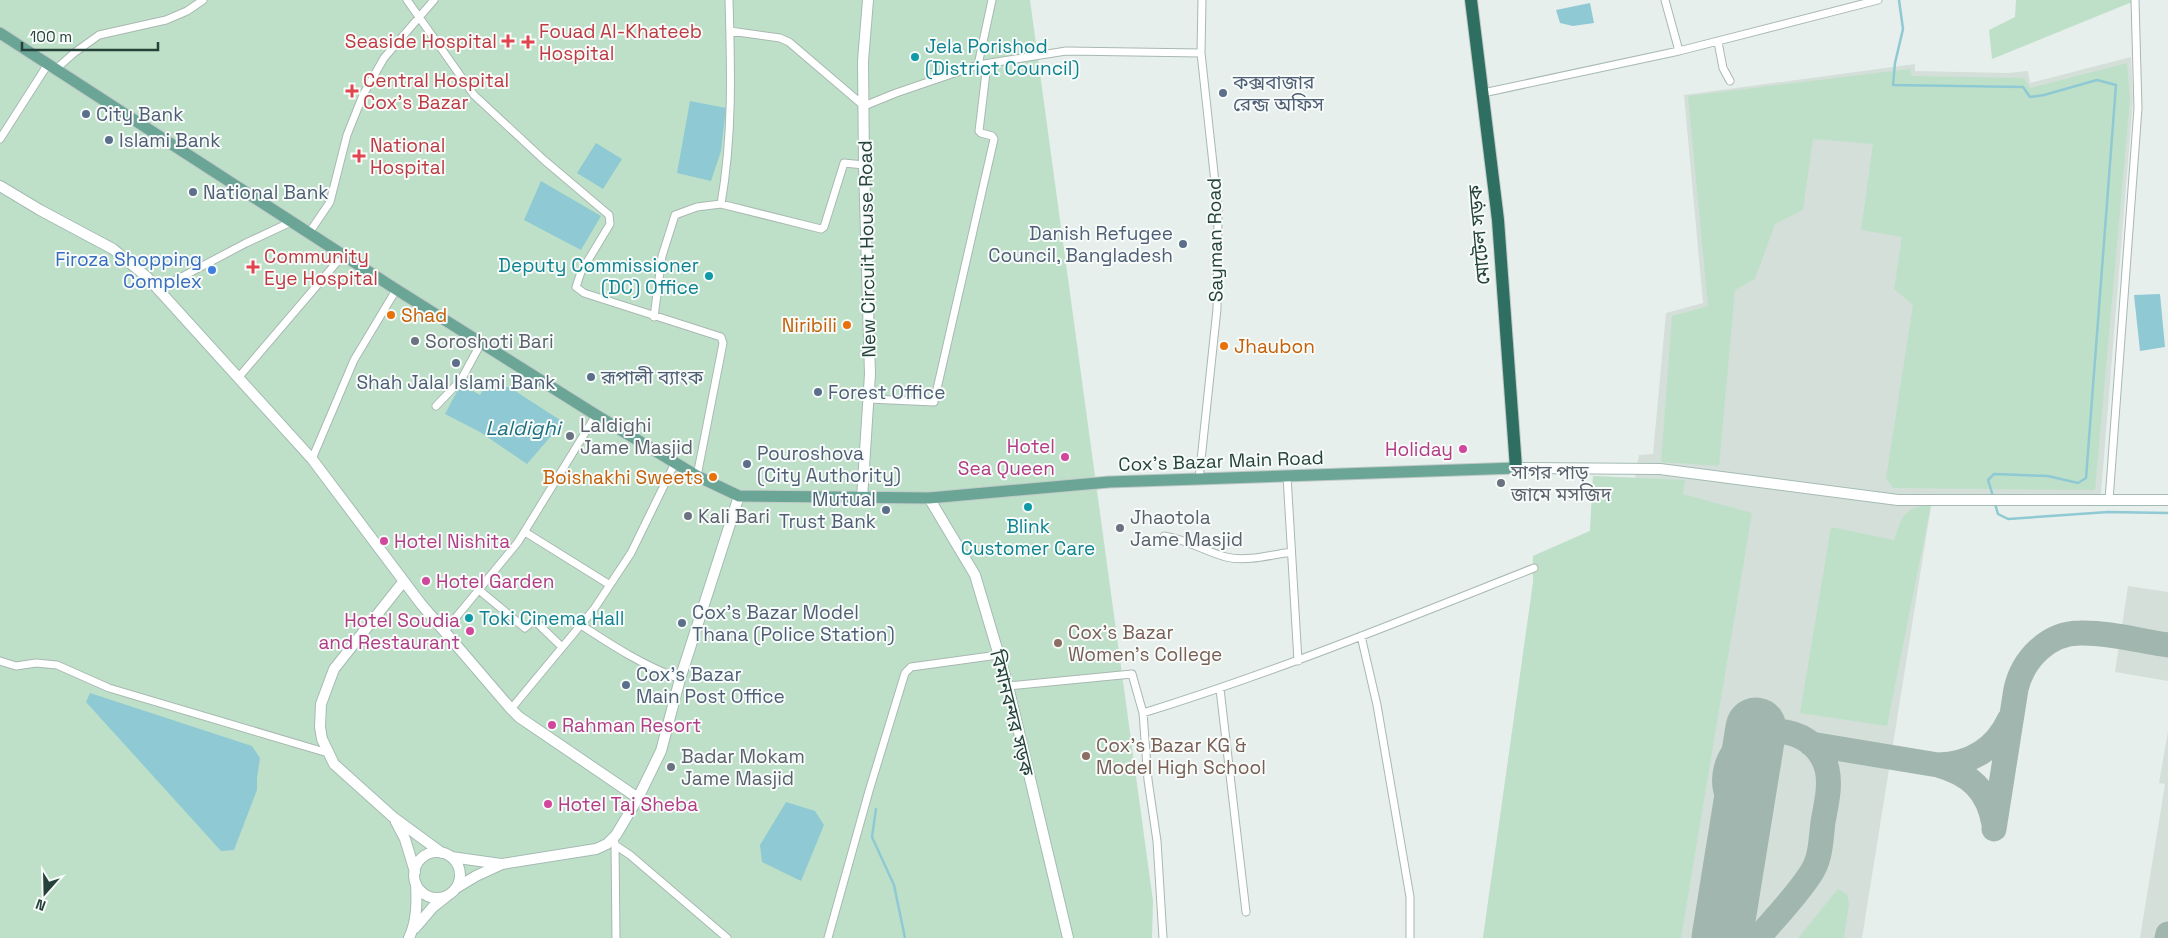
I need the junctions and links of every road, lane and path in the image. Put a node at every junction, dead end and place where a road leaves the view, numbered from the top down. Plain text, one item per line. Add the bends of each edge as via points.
1 (203, 0) edge
2 (407, 0) edge
3 (434, 0) edge
4 (729, 0) edge
5 (868, 0) edge
6 (992, 0) edge
7 (1202, 0) edge
8 (1471, 0) edge
9 (1665, 0) edge
10 (2135, 0) edge
11 (1876, 1) edge
12 (418, 17) junction
13 (730, 31) junction
14 (0, 33) edge
15 (1718, 42) junction
16 (1679, 51) junction
17 (1202, 53) junction
18 (987, 64) junction
19 (978, 65) junction
20 (52, 67) junction
21 (1730, 81) dead end
22 (1483, 93) junction
23 (864, 106) junction
24 (0, 139) edge
25 (864, 165) junction
26 (0, 186) edge
27 (721, 204) junction
28 (291, 222) junction
29 (309, 233) junction
30 (343, 255) junction
31 (157, 290) junction
32 (396, 290) junction
33 (654, 317) junction
34 (481, 343) junction
35 (238, 378) junction
36 (869, 400) junction
37 (436, 406) dead end
38 (596, 415) junction
39 (312, 459) junction
40 (675, 463) junction
41 (1516, 468) junction
42 (697, 476) junction
43 (1287, 476) junction
44 (1199, 479) junction
45 (739, 496) junction
46 (862, 498) junction
47 (929, 498) junction
48 (2108, 500) junction
49 (2168, 500) edge
50 (525, 532) junction
51 (1164, 536) dead end
52 (1291, 552) junction
53 (1534, 568) dead end
54 (404, 582) junction
55 (610, 586) junction
56 (479, 590) junction
57 (581, 625) junction
58 (444, 632) junction
59 (1361, 636) junction
60 (562, 647) junction
61 (998, 655) junction
62 (1298, 661) junction
63 (0, 662) edge
64 (680, 679) junction
65 (1008, 686) junction
66 (1220, 689) junction
67 (511, 709) junction
68 (1143, 712) junction
69 (328, 753) junction
70 (638, 798) junction
71 (393, 817) junction
72 (616, 840) junction
73 (446, 855) junction
74 (502, 864) junction
75 (415, 876) junction
76 (453, 891) junction
77 (1246, 912) dead end
78 (410, 936) edge
79 (616, 938) edge
80 (727, 938) edge
81 (828, 938) edge
82 (1068, 938) edge
83 (1163, 938) edge
84 (1410, 938) edge

1 - 20 street via 166,20 100,35
2 - 12 street
3 - 12 street
4 - 13 street
5 - 23 street, New Circuit House Road via 863,62
6 - 19 street
7 - 17 street, Sayman Road
8 - 22 highway, মোটেল সড়ক
9 - 16 street
10 - 48 street via 2138,108
11 - 15 street
12 - 29 street via 384,58 363,95 346,135 330,202
12 - 33 street via 474,95 609,214 610,224 581,272 576,288
13 - 23 street via 789,42
13 - 27 street via 732,113
14 - 20 main road
15 - 16 street
15 - 21 street via 1723,68
16 - 22 street
17 - 18 street via 1066,51
17 - 44 street, Sayman Road via 1218,210 1218,250 1217,309
18 - 19 street
18 - 36 street via 979,131 994,139 934,402
19 - 23 street
20 - 24 street
20 - 28 main road
22 - 41 highway, মোটেল সড়ক via 1498,220
23 - 25 street, New Circuit House Road
25 - 27 street via 844,163 821,229
25 - 36 street, New Circuit House Road
26 - 31 street via 113,249 147,277
27 - 33 street via 697,207 675,215 662,256
28 - 29 main road
28 - 31 street
29 - 30 main road
30 - 32 main road
30 - 35 street
31 - 35 street
32 - 34 main road
32 - 39 street via 354,360
33 - 42 street via 714,334 723,343
34 - 37 street via 461,380
34 - 38 main road
35 - 39 street
36 - 46 street, New Circuit House Road
38 - 40 main road
38 - 50 street
39 - 54 street
40 - 42 main road
40 - 55 street via 631,553
41 - 43 main road, Cox's Bazar Main Road
41 - 48 street via 1660,469 1898,500
42 - 45 main road
43 - 44 main road, Cox's Bazar Main Road
43 - 52 street
44 - 47 main road, Cox's Bazar Main Road via 1109,482
45 - 46 main road, Cox's Bazar Main Road
45 - 64 street
46 - 47 main road, Cox's Bazar Main Road
47 - 61 street, বিমানবন্দর সড়ক via 975,575
48 - 49 street
50 - 55 street
50 - 56 street
51 - 52 street via 1236,559
52 - 62 street
53 - 59 street
54 - 58 street
54 - 69 street via 329,679 320,716 322,739
55 - 57 street
56 - 58 street
56 - 60 street via 525,628 534,620
57 - 60 street
57 - 64 street via 655,670
58 - 67 street
59 - 62 street
59 - 84 street via 1377,705 1410,897
60 - 67 street
61 - 65 street, বিমানবন্দর সড়ক
61 - 81 street via 911,667 905,673
62 - 66 street
63 - 69 street via 16,666 56,665 109,688
64 - 70 street via 661,751
65 - 68 street via 1132,674
65 - 82 street, বিমানবন্দর সড়ক
66 - 68 street
66 - 77 street
67 - 70 street
68 - 83 street via 1157,841
69 - 71 street via 345,775
70 - 72 street
71 - 73 street
71 - 75 street via 406,840
72 - 74 street via 596,849
72 - 79 street
72 - 80 street
73 - 74 street
73 - 75 street via 427,855 417,865
73 - 76 street via 456,862 460,875
74 - 76 street
75 - 76 street via 418,887 429,896 443,897
75 - 78 street via 417,900
76 - 78 street via 433,907

